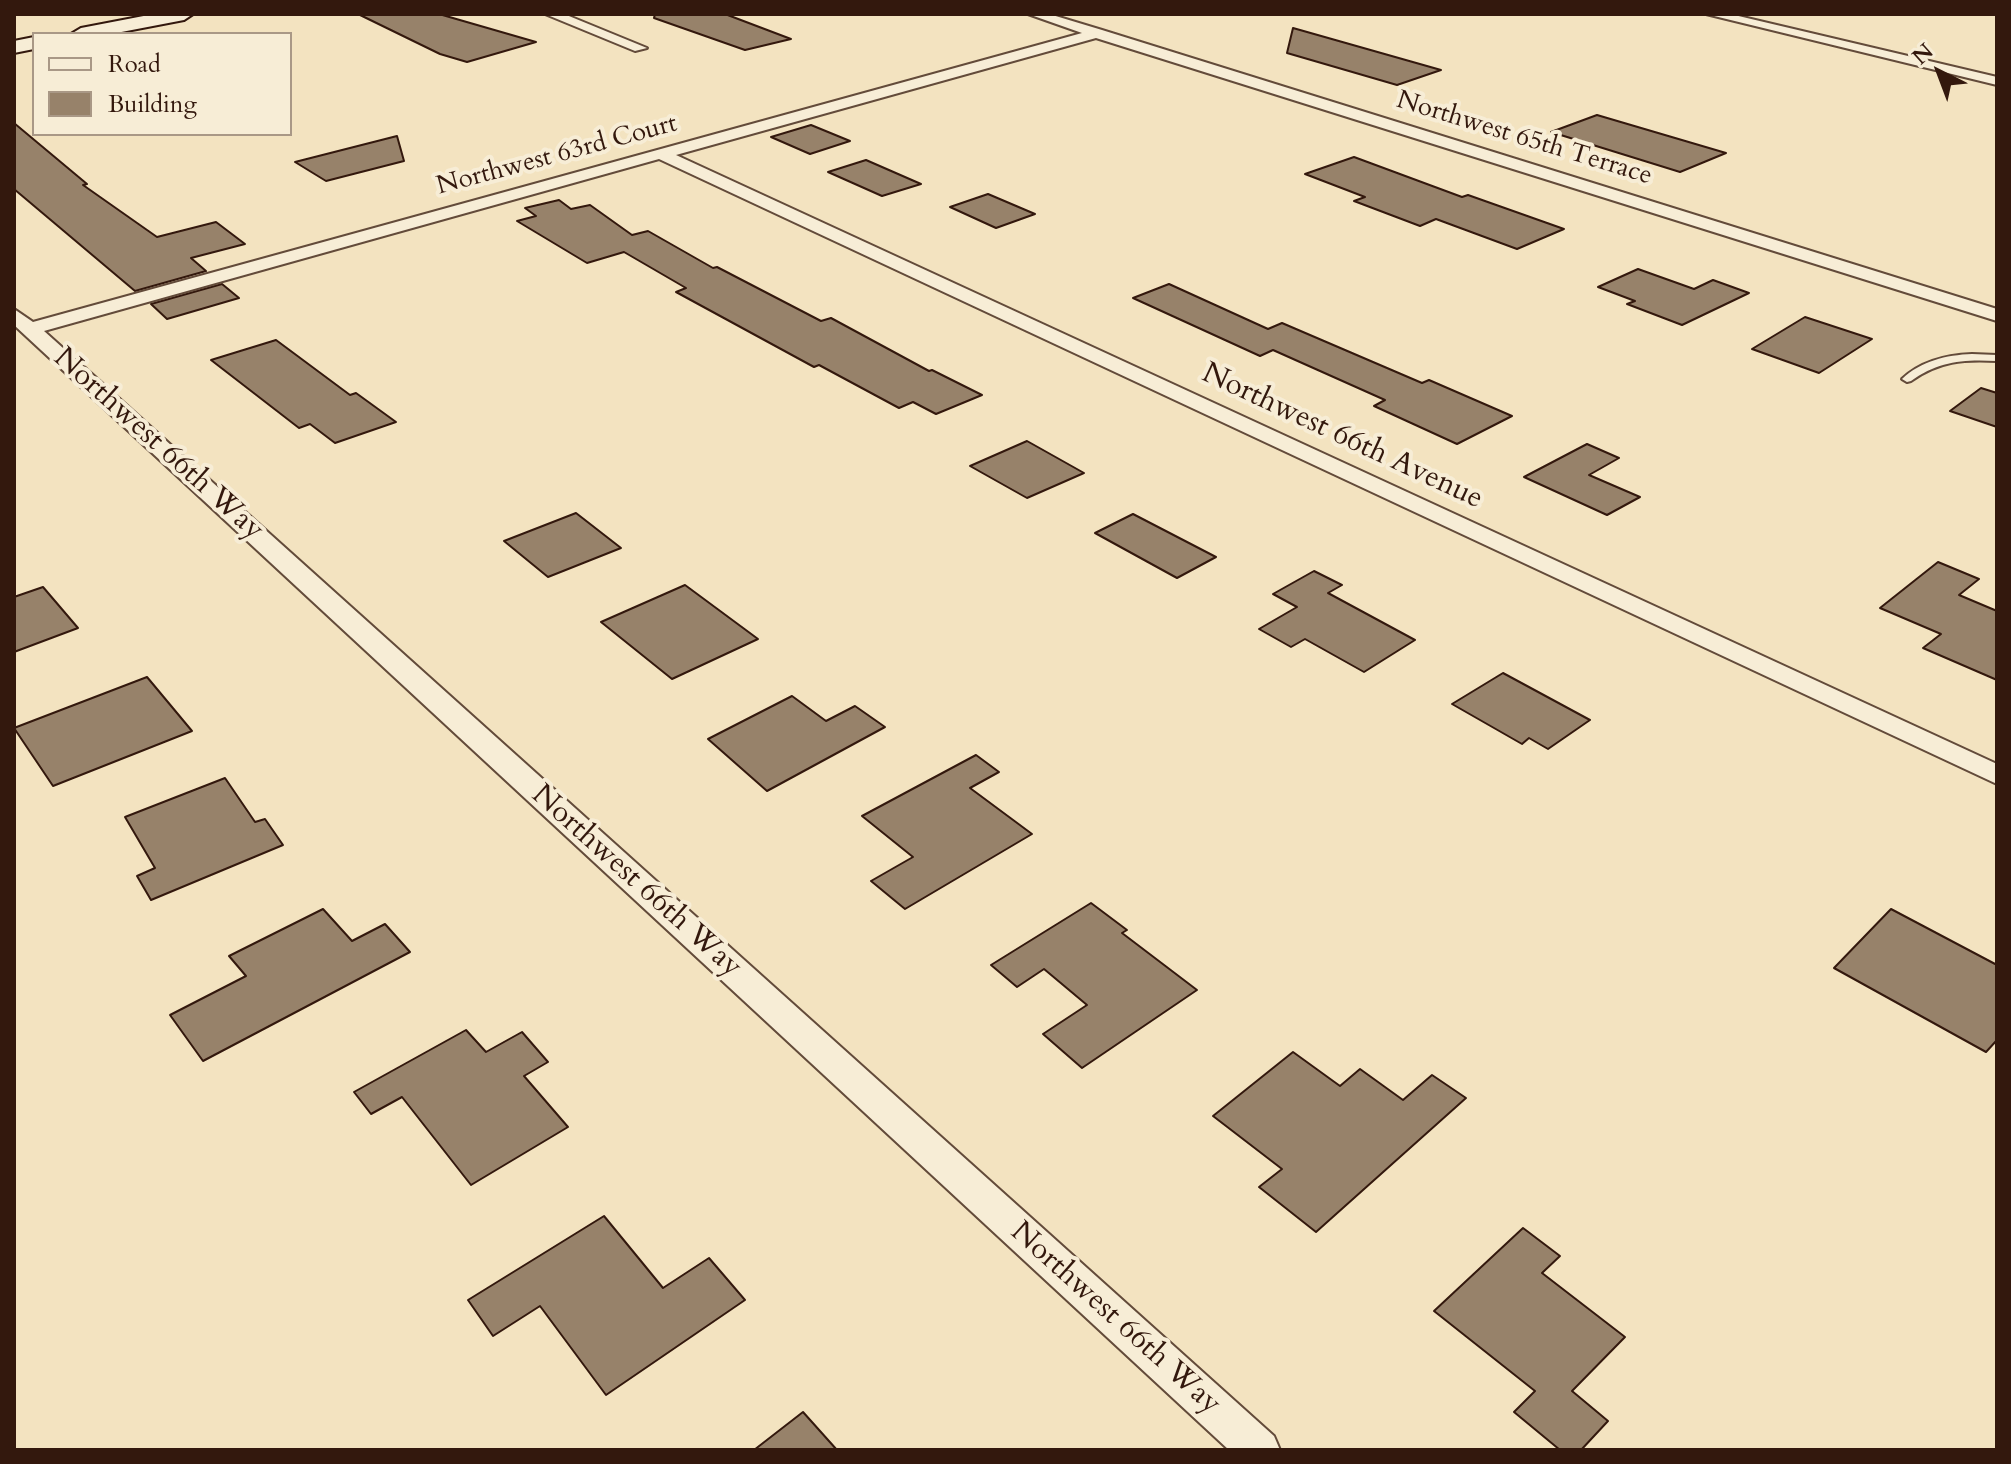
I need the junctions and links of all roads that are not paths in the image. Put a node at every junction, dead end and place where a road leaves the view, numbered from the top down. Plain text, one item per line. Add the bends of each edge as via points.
1 (184, 14) edge
2 (552, 14) edge
3 (1035, 14) edge
4 (1713, 14) edge
5 (91, 32) edge
6 (1097, 33) junction
7 (640, 48) dead end
8 (1997, 81) edge
9 (661, 154) junction
10 (1997, 315) edge
11 (22, 322) edge
12 (1997, 358) edge
13 (1907, 379) dead end
14 (1997, 775) edge
15 (1259, 1450) edge

1 - 5 street
2 - 7 street
3 - 6 street, Northwest 65th Terrace
4 - 8 street
6 - 9 street, Northwest 63rd Court
6 - 10 street, Northwest 65th Terrace
9 - 11 street, Northwest 63rd Court
9 - 14 street, Northwest 66th Avenue
11 - 15 street, Northwest 66th Way
12 - 13 lane via 1934,361

